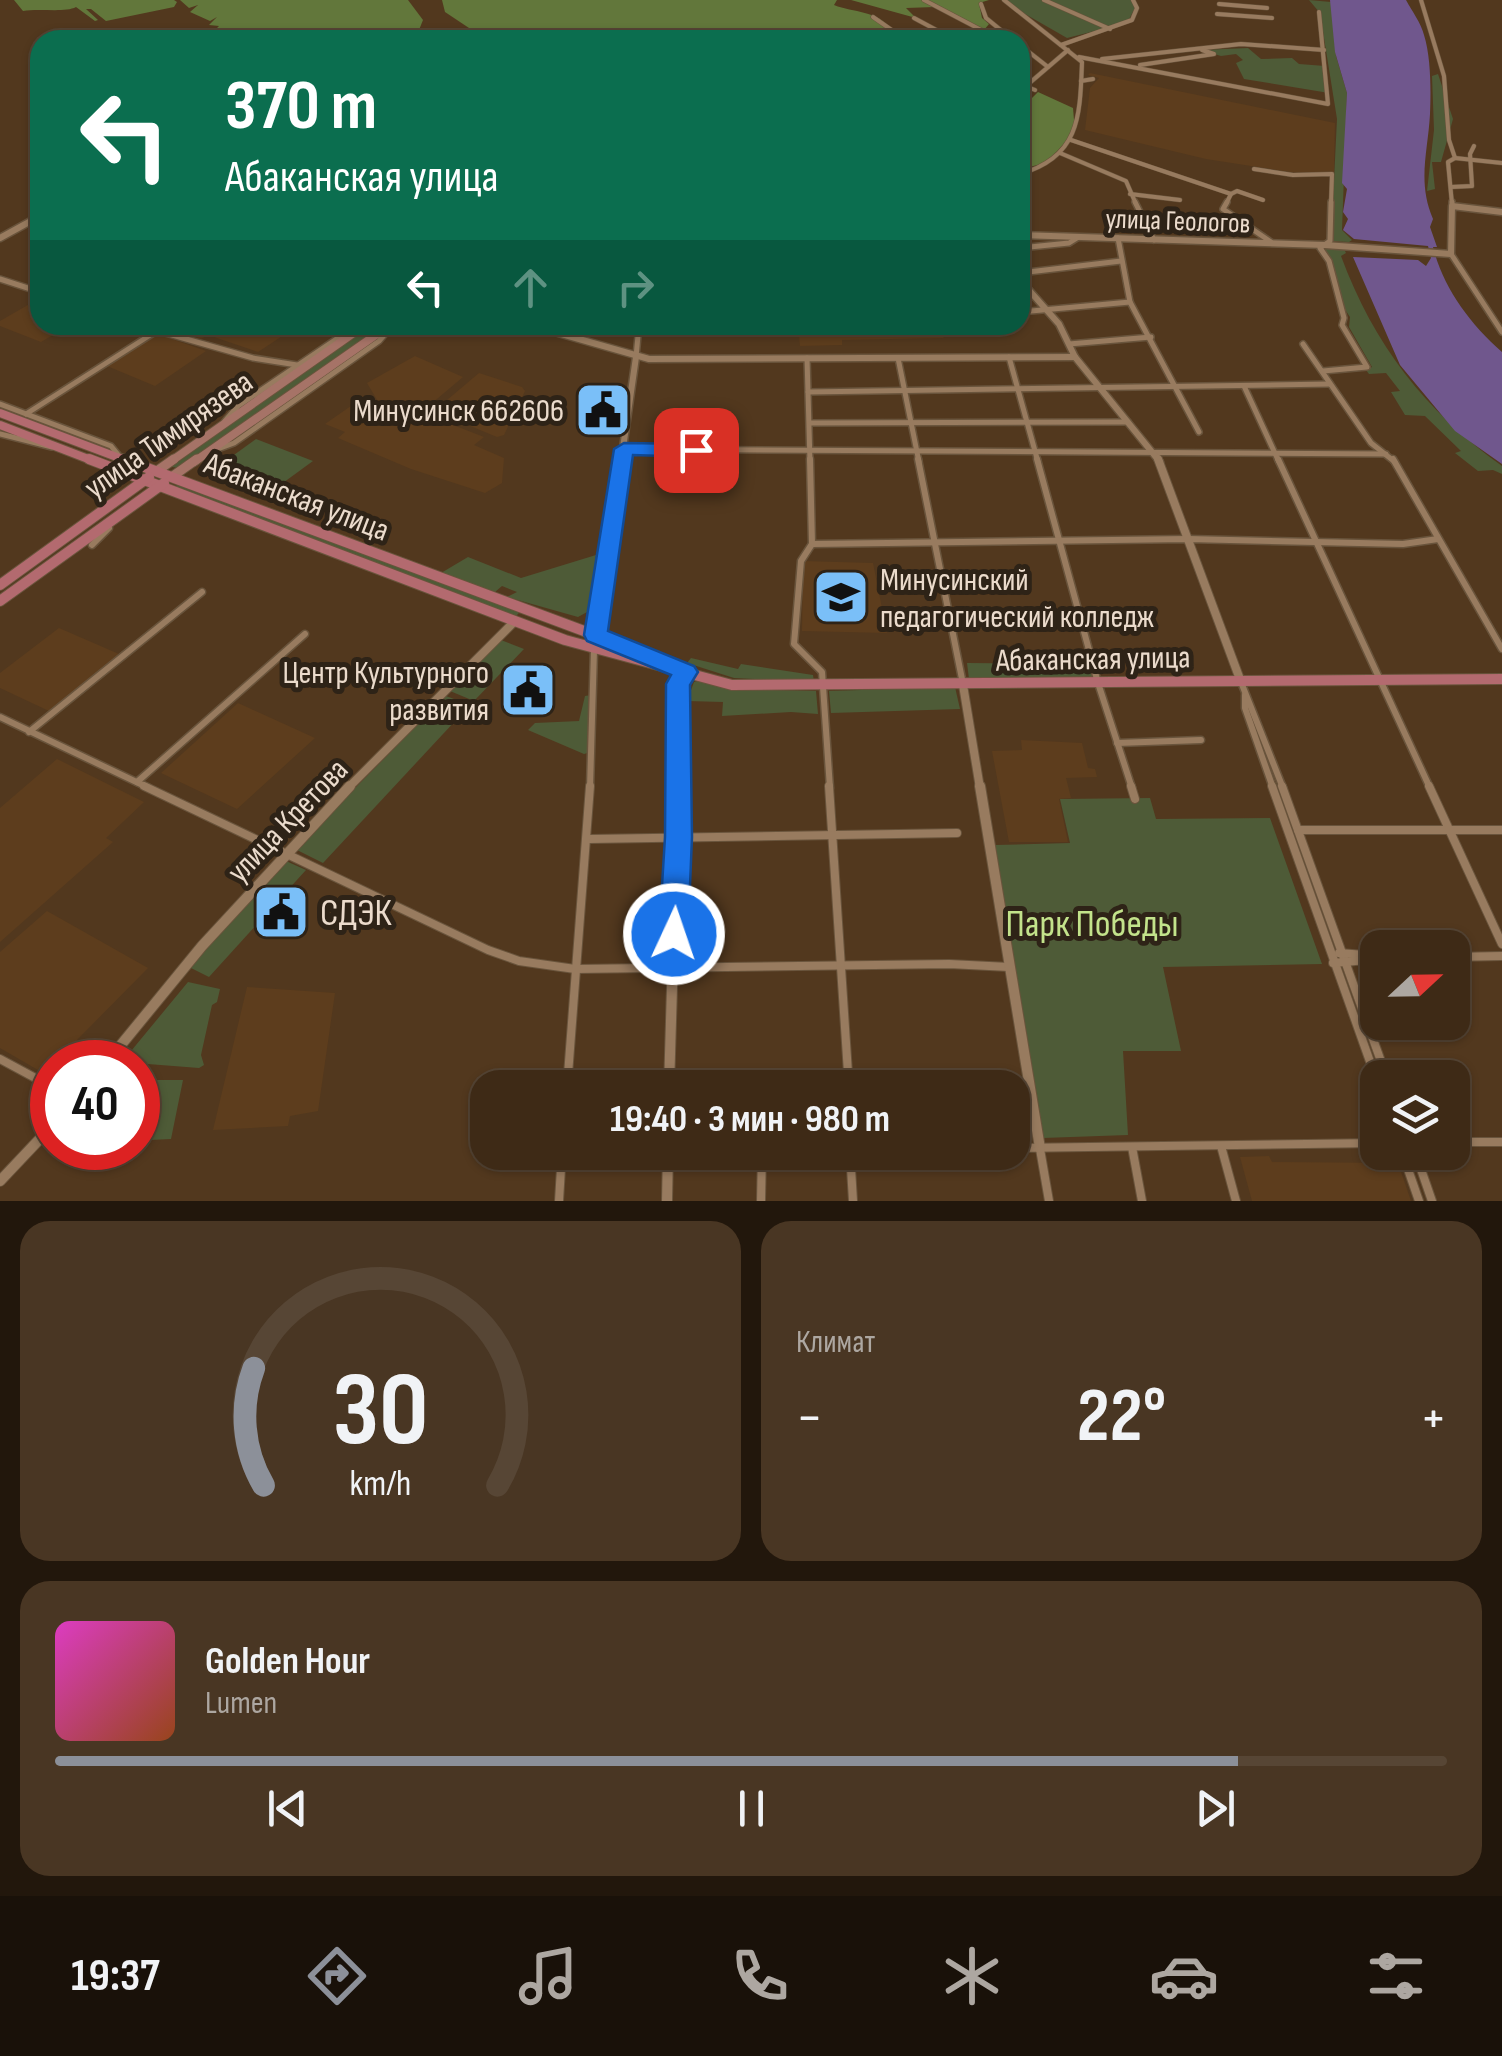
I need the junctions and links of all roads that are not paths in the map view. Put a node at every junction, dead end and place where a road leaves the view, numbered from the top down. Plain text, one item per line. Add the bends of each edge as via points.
1 (924, 0) edge
2 (1004, 0) edge
3 (1044, 0) edge
4 (1134, 0) edge
5 (1421, 0) edge
6 (981, 4) dead end
7 (1219, 4) dead end
8 (1267, 8) dead end
9 (1319, 12) dead end
10 (1217, 14) dead end
11 (873, 17) dead end
12 (914, 18) dead end
13 (1272, 18) dead end
14 (892, 30) edge
15 (936, 30) edge
16 (981, 30) edge
17 (1001, 30) edge
18 (1112, 30) junction
19 (1061, 45) junction
20 (1191, 48) junction
21 (1068, 50) junction
22 (1324, 50) junction
23 (1030, 53) edge
24 (1078, 57) junction
25 (1094, 60) junction
26 (1130, 66) junction
27 (1048, 67) junction
28 (1093, 78) dead end
29 (1030, 80) edge
30 (1081, 80) junction
31 (1030, 88) edge
32 (1035, 90) dead end
33 (1071, 140) junction
34 (1474, 146) dead end
35 (1060, 153) junction
36 (1456, 158) junction
37 (1472, 159) junction
38 (1502, 163) edge
39 (1254, 169) dead end
40 (1030, 172) edge
41 (1451, 187) junction
42 (1129, 194) junction
43 (1232, 194) junction
44 (1180, 200) dead end
45 (1263, 200) dead end
46 (1452, 206) junction
47 (1502, 212) edge
48 (30, 222) edge
49 (1030, 235) edge
50 (1078, 237) junction
51 (0, 238) edge
52 (1118, 238) junction
53 (1154, 240) junction
54 (1271, 242) junction
55 (1325, 244) junction
56 (1030, 247) edge
57 (1447, 254) junction
58 (1121, 260) junction
59 (1030, 278) edge
60 (0, 279) edge
61 (30, 289) edge
62 (1030, 291) edge
63 (1130, 302) junction
64 (1046, 310) junction
65 (1030, 311) edge
66 (1501, 329) edge
67 (151, 335) edge
68 (167, 335) edge
69 (342, 335) edge
70 (351, 335) edge
71 (377, 335) edge
72 (563, 335) edge
73 (638, 335) edge
74 (1151, 337) junction
75 (1068, 344) junction
76 (1303, 344) dead end
77 (636, 357) junction
78 (1010, 357) junction
79 (1075, 357) junction
80 (806, 358) junction
81 (898, 358) junction
82 (297, 364) junction
83 (1322, 371) junction
84 (1330, 384) junction
85 (1176, 385) junction
86 (1244, 386) junction
87 (1103, 390) junction
88 (1020, 391) junction
89 (808, 392) junction
90 (905, 392) junction
91 (0, 404) edge
92 (0, 413) edge
93 (26, 414) junction
94 (1128, 422) junction
95 (810, 423) junction
96 (912, 423) junction
97 (1028, 423) junction
98 (0, 425) edge
99 (217, 429) junction
100 (1199, 432) dead end
101 (0, 434) edge
102 (61, 449) junction
103 (624, 449) junction
104 (810, 454) junction
105 (918, 454) junction
106 (1156, 454) junction
107 (1386, 454) junction
108 (1036, 455) junction
109 (1277, 455) junction
110 (120, 458) junction
111 (157, 472) junction
112 (173, 476) junction
113 (145, 480) junction
114 (160, 486) junction
115 (122, 514) junction
116 (1188, 539) junction
117 (1316, 539) junction
118 (1438, 539) junction
119 (1061, 541) junction
120 (937, 542) junction
121 (812, 544) junction
122 (92, 545) dead end
123 (0, 585) edge
124 (202, 592) dead end
125 (0, 602) edge
126 (526, 609) junction
127 (514, 622) junction
128 (576, 628) junction
129 (305, 634) dead end
130 (596, 635) junction
131 (568, 642) junction
132 (594, 650) junction
133 (1502, 650) edge
134 (686, 672) junction
135 (1380, 680) junction
136 (1502, 680) edge
137 (1098, 683) junction
138 (963, 685) junction
139 (823, 686) junction
140 (1243, 688) junction
141 (0, 717) edge
142 (30, 732) junction
143 (1201, 740) dead end
144 (1117, 743) junction
145 (137, 782) junction
146 (1135, 799) dead end
147 (1294, 830) junction
148 (1502, 830) edge
149 (1447, 831) junction
150 (957, 834) dead end
151 (832, 836) junction
152 (678, 837) junction
153 (588, 839) junction
154 (286, 855) junction
155 (1502, 944) edge
156 (1341, 952) junction
157 (1360, 955) edge
158 (1470, 956) edge
159 (1502, 956) edge
160 (1331, 958) junction
161 (1360, 961) edge
162 (1345, 963) junction
163 (840, 966) junction
164 (672, 967) junction
165 (1009, 968) junction
166 (575, 969) junction
167 (124, 1040) edge
168 (0, 1059) edge
169 (1369, 1060) edge
170 (1380, 1060) edge
171 (567, 1070) edge
172 (669, 1070) edge
173 (847, 1070) edge
174 (30, 1075) edge
175 (1470, 1142) edge
176 (1502, 1142) edge
177 (1360, 1143) edge
178 (1221, 1146) junction
179 (1132, 1147) junction
180 (1030, 1148) edge
181 (1040, 1148) junction
182 (30, 1149) edge
183 (561, 1170) edge
184 (668, 1170) edge
185 (762, 1170) edge
186 (851, 1170) edge
187 (1408, 1170) edge
188 (1421, 1170) edge
189 (0, 1181) edge
190 (559, 1201) edge
191 (667, 1201) edge
192 (761, 1201) edge
193 (853, 1201) edge
194 (1049, 1201) edge
195 (1142, 1201) edge
196 (1236, 1201) edge
197 (1419, 1201) edge
198 (1432, 1201) edge

1 - 16 street
2 - 19 street
3 - 18 street
4 - 18 street via 1132,20
5 - 36 street via 1436,39 1448,98 1449,150
6 - 17 street
7 - 8 street
9 - 22 street
10 - 13 street
11 - 14 street
12 - 15 street
18 - 19 street
19 - 21 street
20 - 22 street via 1287,44
20 - 25 street
20 - 26 street via 1214,54
21 - 24 street
21 - 27 street
22 - 26 street via 1328,104
23 - 27 street
24 - 25 street
24 - 30 street
25 - 26 street
27 - 29 street
28 - 30 street
30 - 33 street
31 - 32 street
33 - 35 street
33 - 43 street
34 - 37 street
35 - 40 street
35 - 42 street via 1126,182
36 - 37 street
36 - 41 street via 1448,162
37 - 38 street
37 - 41 street via 1472,186
39 - 55 street via 1332,174
41 - 46 street
42 - 44 street
42 - 53 street
43 - 45 street
43 - 54 street via 1222,209
46 - 47 street
46 - 57 street
48 - 51 street
49 - 50 street, улица Геологов
50 - 52 street, улица Геологов
50 - 56 street
52 - 53 street, улица Геологов
52 - 58 street
53 - 54 street, улица Геологов
54 - 55 street, улица Геологов
55 - 57 street, улица Геологов
55 - 83 street via 1320,248 1342,324 1368,367
57 - 66 street
58 - 59 street
58 - 63 street
60 - 61 street
62 - 64 street
63 - 64 street
63 - 74 street
64 - 65 street
64 - 75 street
67 - 93 street
68 - 82 street
69 - 82 street
70 - 99 main road, улица Тимирязева
71 - 112 main road, улица Тимирязева
72 - 77 street
73 - 77 street
74 - 75 street
74 - 85 street
75 - 79 street
76 - 83 street
77 - 80 street
77 - 103 street
78 - 79 street
78 - 81 street
78 - 88 street
79 - 87 street
80 - 81 street
80 - 89 street
81 - 90 street
82 - 99 street
83 - 84 street
84 - 86 street
84 - 107 street
85 - 86 street
85 - 87 street
85 - 100 street
86 - 109 street
87 - 88 street
87 - 94 street
88 - 90 street
88 - 97 street
89 - 90 street
89 - 95 street
90 - 96 street
91 - 93 street
92 - 110 main road, Абаканская улица
93 - 110 street via 111,446
94 - 97 street
94 - 106 street
95 - 96 street
95 - 104 street
96 - 97 street
96 - 105 street
97 - 108 street
98 - 102 main road, Абаканская улица
99 - 111 main road, улица Тимирязева
101 - 102 street
102 - 113 main road, Абаканская улица
103 - 104 street
103 - 130 street
104 - 105 street
104 - 121 street
105 - 108 street
105 - 120 street
106 - 108 street
106 - 109 street
106 - 116 street
107 - 109 street
107 - 118 street
108 - 119 street
109 - 117 street
110 - 111 main road, Абаканская улица
111 - 112 main road, Абаканская улица
111 - 113 main road, улица Тимирязева
112 - 114 main road, улица Тимирязева
112 - 126 main road, Абаканская улица
113 - 114 main road, Абаканская улица
113 - 123 main road, улица Тимирязева
114 - 115 main road, улица Тимирязева
114 - 127 main road, Абаканская улица
115 - 122 street
115 - 125 main road, улица Тимирязева
116 - 117 street
116 - 119 street
116 - 140 street
117 - 118 street
117 - 135 street
118 - 133 street
119 - 120 street
119 - 137 street
120 - 121 street
120 - 138 street
121 - 139 street via 800,561 794,644 822,672
124 - 142 street
126 - 127 main road
126 - 128 main road, Абаканская улица
127 - 131 main road, Абаканская улица
127 - 154 street, улица Кретова
128 - 130 main road, Абаканская улица
128 - 131 main road via 581,635
129 - 145 street
130 - 132 street
130 - 134 main road, Абаканская улица
131 - 132 main road, Абаканская улица
132 - 134 main road, Абаканская улица
132 - 153 street
134 - 139 main road, Абаканская улица via 732,685
134 - 152 street via 678,684
135 - 136 main road, Абаканская улица
135 - 140 main road, Абаканская улица
135 - 149 street
137 - 138 main road, Абаканская улица
137 - 140 main road, Абаканская улица
137 - 144 street
138 - 139 main road, Абаканская улица
138 - 165 street
139 - 151 street
140 - 147 street
141 - 142 street
142 - 145 street
143 - 144 street
144 - 146 street
145 - 154 street
147 - 149 street
147 - 156 street
147 - 160 street
148 - 149 street
149 - 155 street
150 - 151 street
151 - 152 street
151 - 163 street
152 - 153 street
152 - 164 street
153 - 166 street
154 - 166 street via 488,950
154 - 167 street, улица Кретова
156 - 157 street
156 - 160 street
156 - 162 street
158 - 159 street
160 - 162 street
160 - 169 street
161 - 162 street
162 - 170 street
163 - 164 street
163 - 165 street
163 - 173 street
164 - 166 street
164 - 172 street
165 - 181 street
166 - 171 street
168 - 174 street
175 - 176 street
177 - 178 street
178 - 179 street
178 - 196 street
179 - 181 street
179 - 195 street
180 - 181 street
181 - 194 street
182 - 189 street
183 - 190 street
184 - 191 street
185 - 192 street
186 - 193 street
187 - 197 street
188 - 198 street

